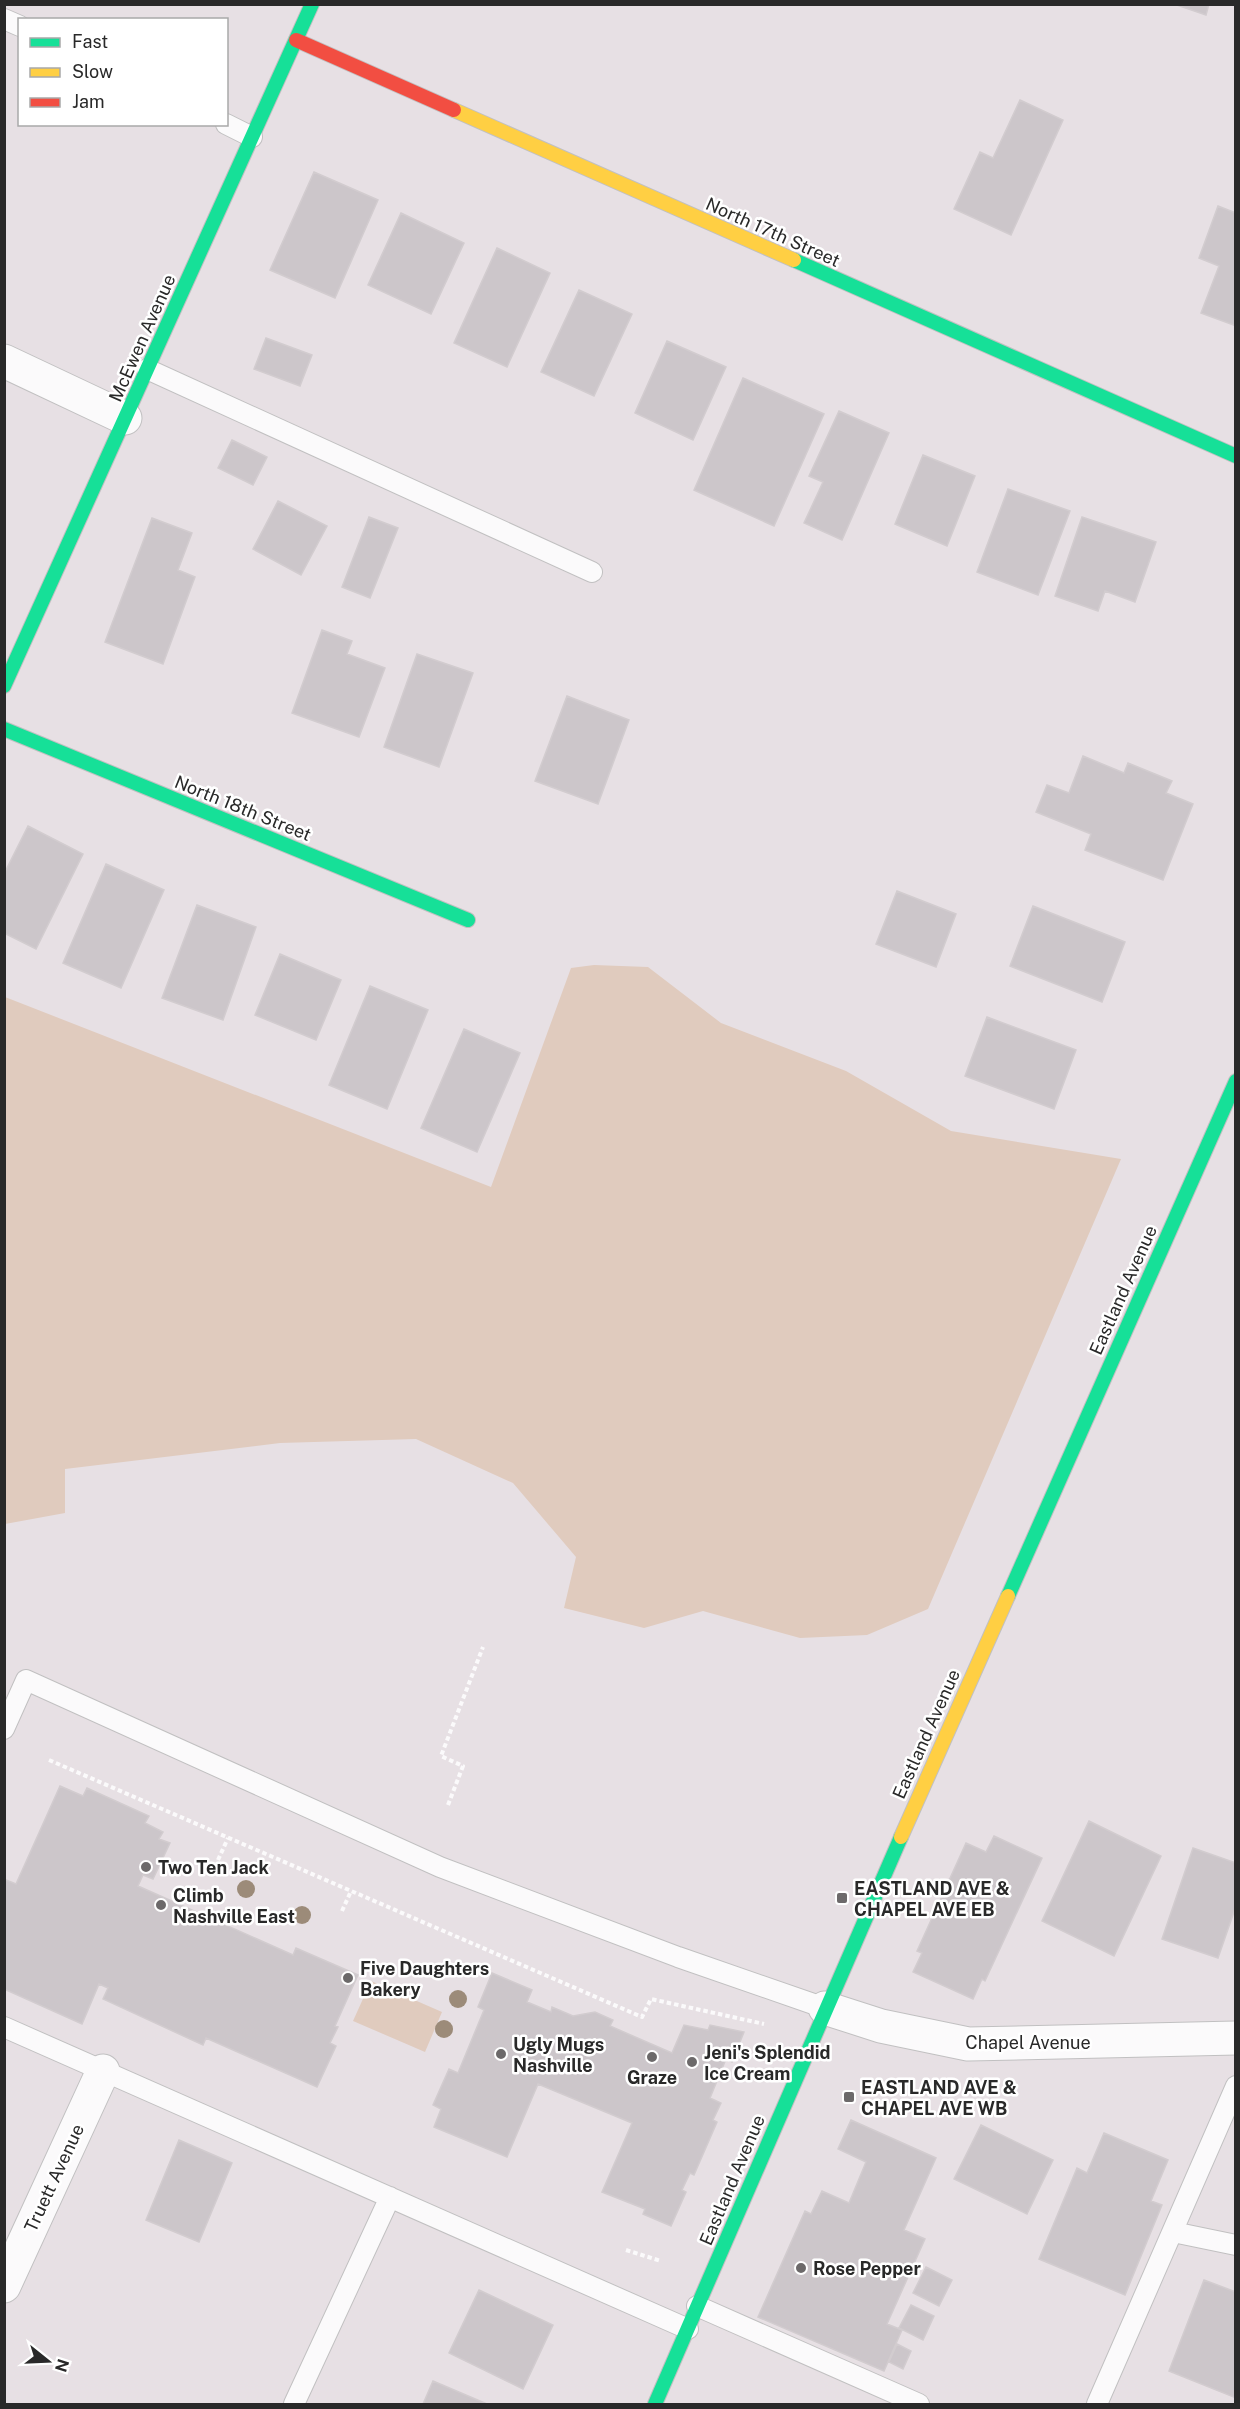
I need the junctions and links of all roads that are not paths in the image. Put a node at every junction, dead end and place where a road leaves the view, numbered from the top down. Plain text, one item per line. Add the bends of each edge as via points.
1 (312, 4) edge
2 (4, 19) edge
3 (18, 25) edge
4 (296, 40) junction
5 (228, 125) edge
6 (252, 137) junction
7 (4, 361) edge
8 (147, 369) junction
9 (125, 418) junction
10 (1236, 456) edge
11 (592, 572) dead end
12 (4, 686) edge
13 (4, 729) edge
14 (468, 920) dead end
15 (1236, 1081) edge
16 (4, 1729) edge
17 (825, 2008) junction
18 (4, 2027) edge
19 (1236, 2038) edge
20 (103, 2071) junction
21 (1236, 2086) edge
22 (390, 2197) junction
23 (1173, 2232) junction
24 (1236, 2245) edge
25 (4, 2286) edge
26 (697, 2307) junction
27 (688, 2329) junction
28 (294, 2404) edge
29 (655, 2404) edge
30 (919, 2404) edge
31 (1097, 2404) edge

1 - 4 street, McEwen Avenue
2 - 3 lane
4 - 6 street, McEwen Avenue
4 - 10 street, North 17th Street
5 - 6 lane
6 - 8 street, McEwen Avenue
7 - 9 street
8 - 9 street, McEwen Avenue
8 - 11 lane
9 - 12 street, McEwen Avenue
13 - 14 street, North 18th Street
15 - 17 street, Eastland Avenue
16 - 17 lane via 26,1680 440,1867
17 - 19 street, Chapel Avenue via 881,2026 968,2044
17 - 26 street, Eastland Avenue
18 - 20 lane
20 - 22 lane
20 - 25 street, Truett Avenue
21 - 23 lane
22 - 27 lane
22 - 28 lane
23 - 24 lane
23 - 31 lane
26 - 27 street, Eastland Avenue
26 - 30 lane
27 - 29 street, Eastland Avenue

